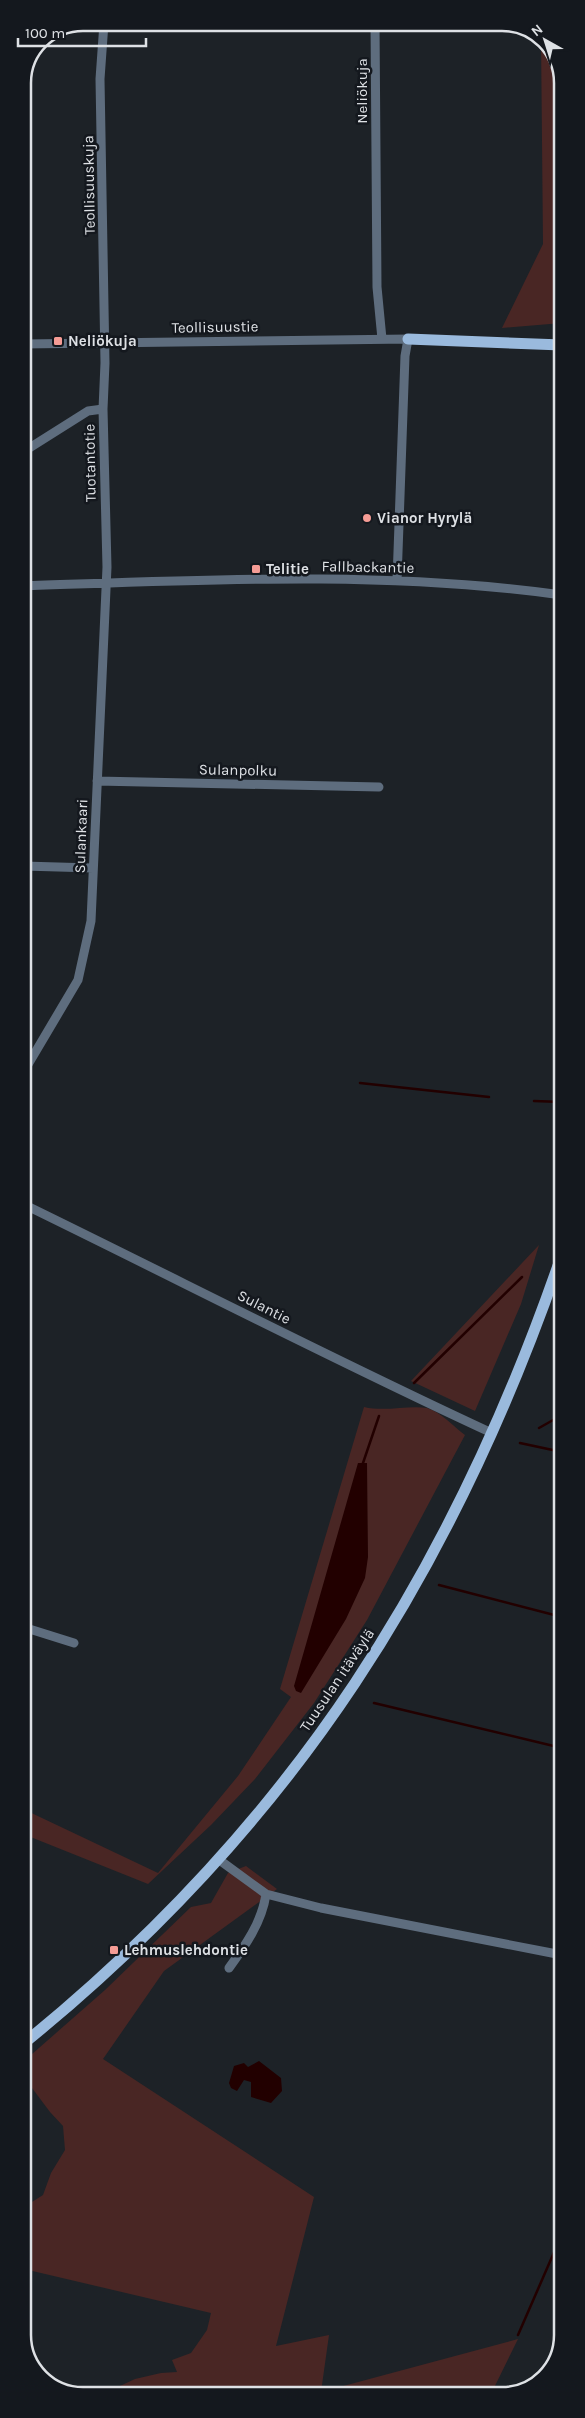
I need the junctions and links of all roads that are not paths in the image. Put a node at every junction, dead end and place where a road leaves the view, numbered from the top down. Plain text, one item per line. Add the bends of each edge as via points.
1 (103, 31) edge
2 (375, 31) edge
3 (408, 338) junction
4 (382, 339) junction
5 (554, 342) edge
6 (104, 343) junction
7 (31, 344) edge
8 (520, 344) junction
9 (554, 346) edge
10 (103, 410) junction
11 (31, 447) edge
12 (397, 580) junction
13 (106, 583) junction
14 (31, 586) edge
15 (554, 594) edge
16 (97, 781) junction
17 (379, 787) dead end
18 (31, 866) edge
19 (93, 868) junction
20 (31, 1059) edge
21 (31, 1208) edge
22 (554, 1278) edge
23 (492, 1433) junction
24 (31, 1630) edge
25 (74, 1643) dead end
26 (218, 1859) junction
27 (266, 1894) junction
28 (554, 1953) edge
29 (229, 1968) dead end
30 (31, 2038) edge

1 - 6 street, Teollisuuskuja via 100,78
2 - 4 street, Neliökuja via 377,287
3 - 4 street, Teollisuustie
3 - 8 main road
3 - 12 street
4 - 6 street, Teollisuustie
5 - 8 main road
6 - 7 street, Teollisuustie
6 - 10 street, Tuotantotie
8 - 9 main road
10 - 11 street via 88,411
10 - 13 street, Tuotantotie
12 - 13 street, Fallbackantie
12 - 15 street, Fallbackantie
13 - 14 street, Fallbackantie
13 - 16 street, Sulankaari
16 - 17 street, Sulanpolku
16 - 19 street, Sulankaari
18 - 19 street
19 - 20 street, Sulankaari via 91,921 78,980
21 - 23 street, Sulantie via 352,1368
22 - 23 main road, Tuusulan itäväylä
23 - 26 main road, Tuusulan itäväylä via 430,1556 355,1684 300,1760
24 - 25 street
26 - 27 street
26 - 30 main road, Tuusulan itäväylä via 138,1943
27 - 28 street via 321,1908
27 - 29 street via 264,1908 246,1945

